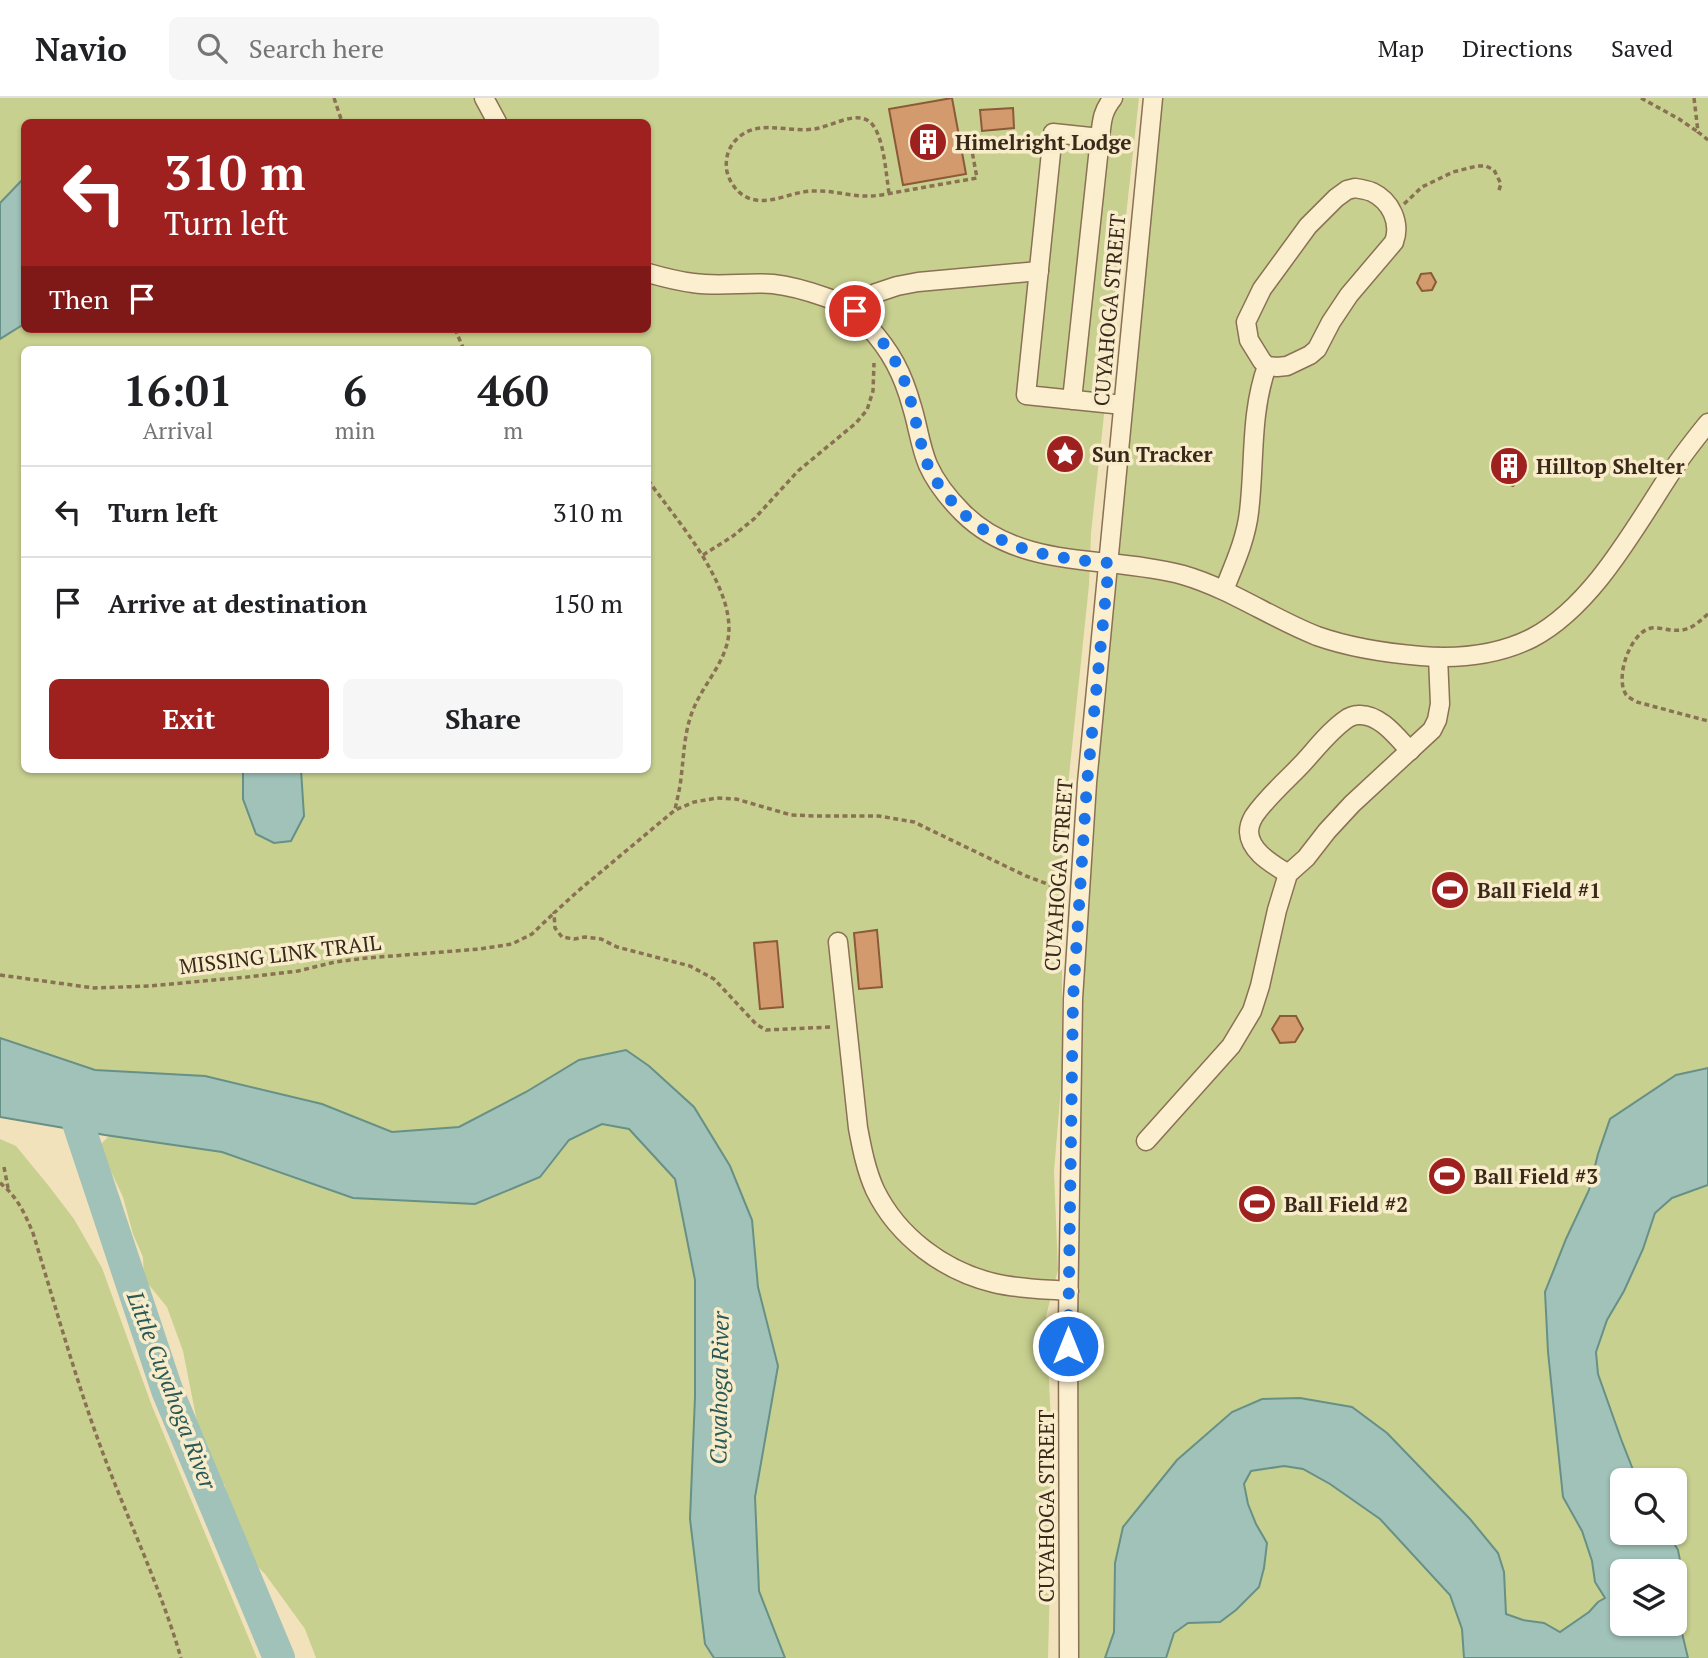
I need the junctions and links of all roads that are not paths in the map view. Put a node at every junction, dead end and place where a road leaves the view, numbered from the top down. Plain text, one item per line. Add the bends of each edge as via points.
1 (484, 98) edge
2 (1113, 98) edge
3 (1153, 98) edge
4 (495, 119) edge
5 (1100, 138) junction
6 (1039, 271) junction
7 (651, 274) edge
8 (855, 311) junction
9 (1267, 366) junction
10 (1072, 400) junction
11 (1123, 405) junction
12 (1708, 423) edge
13 (1109, 563) junction
14 (1224, 590) junction
15 (1438, 657) junction
16 (1410, 751) junction
17 (1288, 874) junction
18 (838, 942) dead end
19 (1146, 1141) dead end
20 (1069, 1290) junction
21 (1069, 1658) edge

1 - 4 street
2 - 5 street via 1105,108
3 - 11 street, CUYAHOGA STREET
5 - 6 street via 1053,133
5 - 10 street
6 - 8 street via 897,286 876,293
6 - 10 street via 1026,395
7 - 8 street via 695,284 772,284 802,289
8 - 13 street via 896,361 928,466 965,516 1016,547
9 - 9 street via 1287,366 1317,349 1349,295 1394,242 1397,227 1392,212 1373,192 1355,188 1336,198 1308,226 1262,289 1246,323 1249,340
9 - 14 street via 1256,412 1249,514
10 - 11 street
11 - 13 street, CUYAHOGA STREET
12 - 15 street via 1603,574 1567,613 1533,638 1512,646 1491,653
13 - 14 street via 1179,574
13 - 20 street, CUYAHOGA STREET via 1087,783 1073,999
14 - 15 street via 1284,621 1351,646
15 - 16 street via 1437,720
16 - 17 street via 1352,804
16 - 17 street via 1380,722 1358,714 1324,740 1275,791 1250,827 1251,843 1259,853
17 - 19 street via 1252,1011 1231,1046
18 - 20 street via 858,1128 863,1156 884,1207 927,1251 967,1275 1012,1286
20 - 21 street, CUYAHOGA STREET

